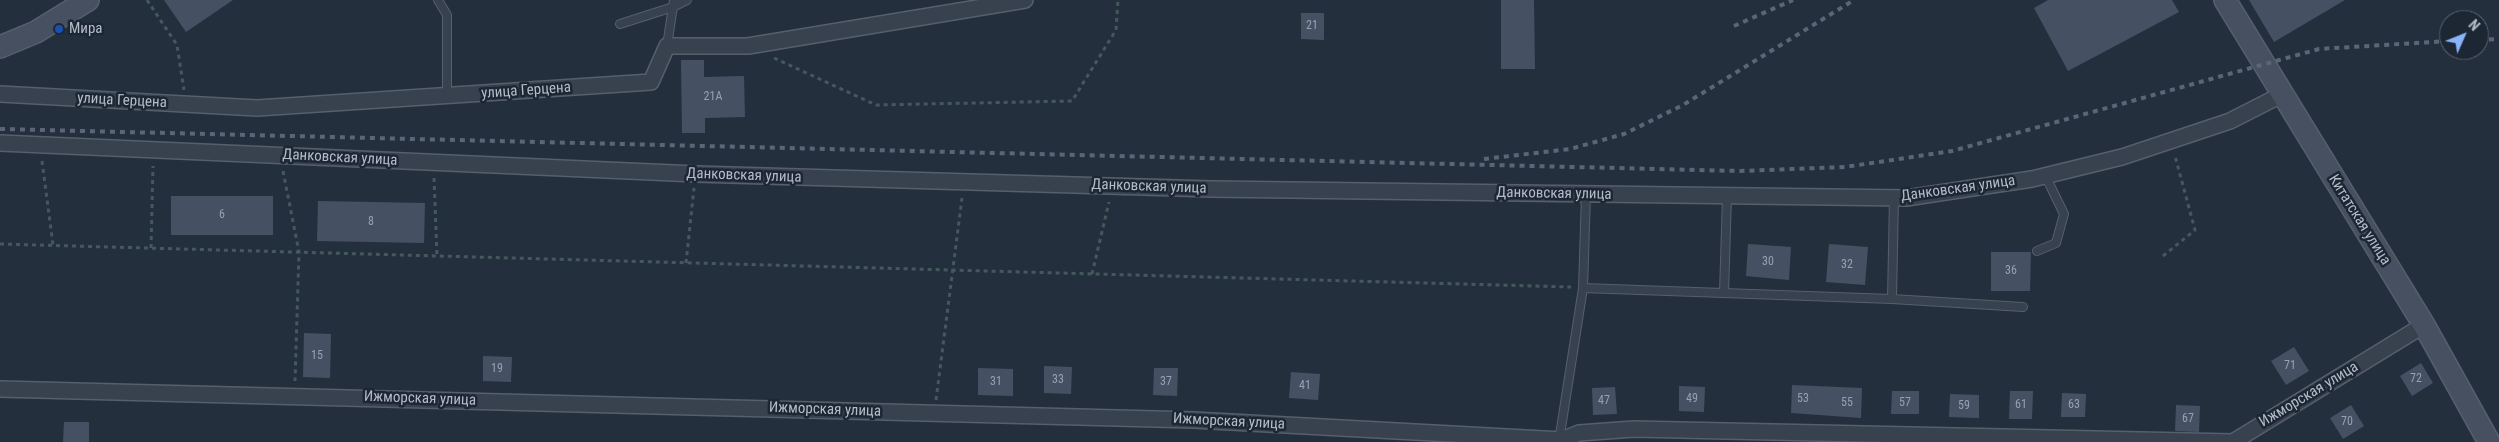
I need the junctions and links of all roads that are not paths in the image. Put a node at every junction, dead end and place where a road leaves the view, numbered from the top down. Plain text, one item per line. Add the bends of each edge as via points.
1 (88, 0) edge
2 (438, 0) edge
3 (687, 0) edge
4 (1026, 0) edge
5 (2225, 0) edge
6 (674, 4) edge
7 (620, 24) dead end
8 (667, 46) junction
9 (0, 47) edge
10 (0, 94) edge
11 (2283, 94) junction
12 (446, 96) junction
13 (0, 143) edge
14 (2046, 175) junction
15 (1586, 194) junction
16 (1727, 196) junction
17 (1894, 198) junction
18 (2036, 251) dead end
19 (1583, 288) junction
20 (1724, 293) junction
21 (1892, 299) junction
22 (2023, 307) dead end
23 (2424, 325) junction
24 (0, 389) edge
25 (1559, 441) edge
26 (2489, 442) edge

1 - 9 street via 36,32
2 - 12 lane via 447,15
3 - 6 lane
4 - 8 street via 748,46
5 - 11 street, Китатская улица
6 - 7 lane
6 - 8 lane
8 - 12 street, улица Герцена via 651,82
10 - 12 street, улица Герцена via 257,108
11 - 14 street, Данковская улица via 2230,121 2122,157
11 - 23 street, Китатская улица
13 - 15 street, Данковская улица via 696,174 1113,186
14 - 17 street, Данковская улица
14 - 18 lane via 2064,214 2056,243
15 - 16 street, Данковская улица
15 - 19 lane
16 - 17 street, Данковская улица
16 - 20 lane
17 - 21 lane
19 - 20 lane
19 - 25 lane
20 - 21 lane
21 - 22 lane
23 - 25 street, Ижморская улица via 2233,442 1634,429 1579,432
23 - 26 street, Китатская улица
24 - 25 street, Ижморская улица via 1194,420

